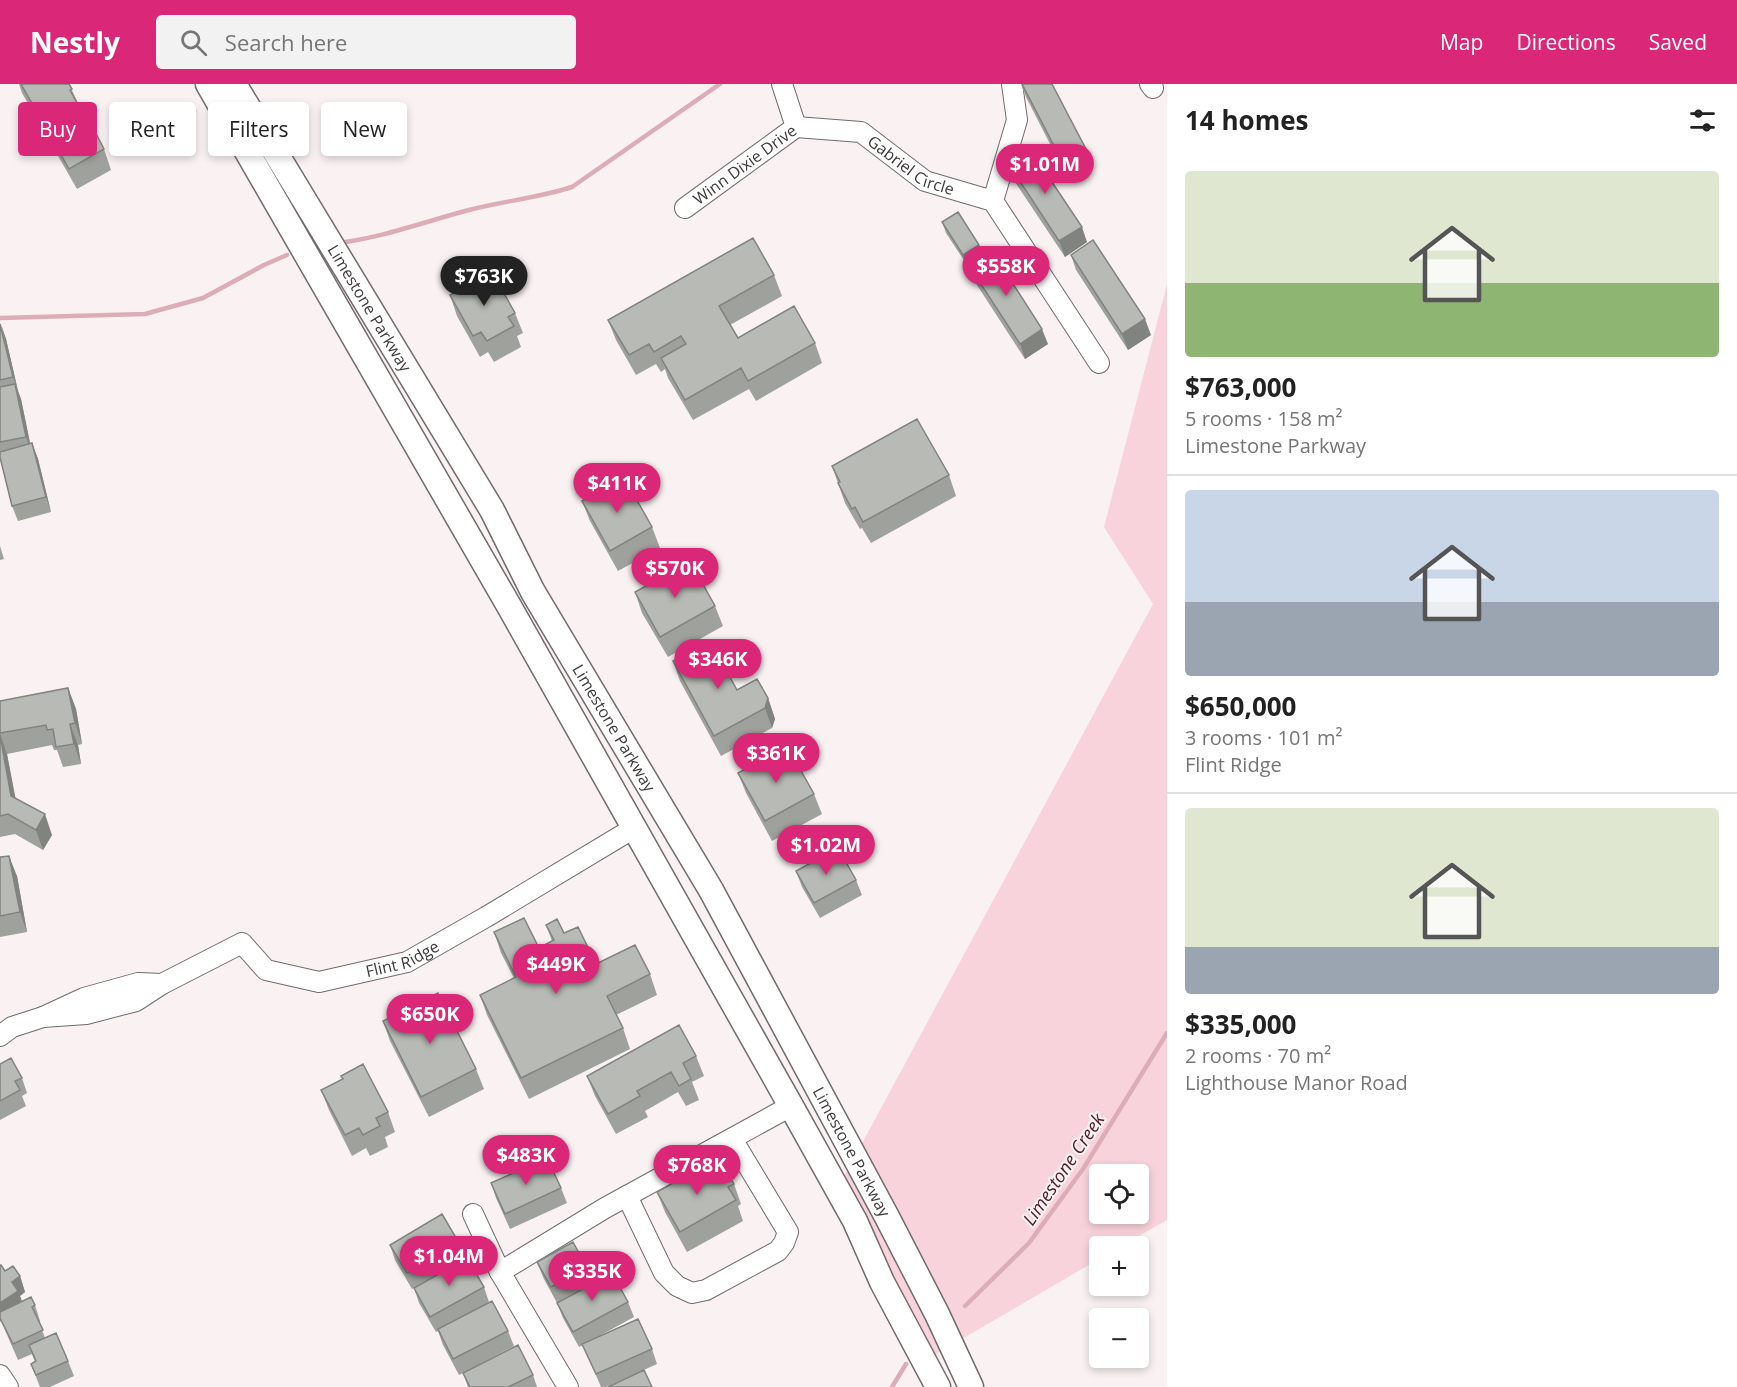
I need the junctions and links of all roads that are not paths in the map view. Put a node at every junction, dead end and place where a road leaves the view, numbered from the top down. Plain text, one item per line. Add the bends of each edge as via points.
1 (208, 84) edge
2 (234, 84) edge
3 (782, 84) edge
4 (1012, 84) edge
5 (796, 127) junction
6 (993, 201) junction
7 (685, 208) dead end
8 (1099, 363) dead end
9 (492, 510) junction
10 (463, 526) junction
11 (634, 828) junction
12 (0, 1036) edge
13 (820, 1091) junction
14 (791, 1106) junction
15 (732, 1139) junction
16 (627, 1196) junction
17 (473, 1214) dead end
18 (500, 1272) junction
19 (0, 1375) edge
20 (8, 1387) edge
21 (568, 1387) edge
22 (938, 1387) edge
23 (971, 1387) edge

1 - 10 main road, Limestone Parkway
2 - 9 main road, Limestone Parkway
3 - 5 street, Winn Dixie Drive
4 - 6 street via 1017,120
5 - 6 street, Gabriel Circle via 861,132 925,181
5 - 7 street, Winn Dixie Drive
6 - 8 street
9 - 10 main road
9 - 13 main road, Limestone Parkway via 532,592 711,890
10 - 11 main road, Limestone Parkway
11 - 12 street, Flint Ridge via 406,962 319,982 266,970 243,943 136,1001 116,998 86,1014 43,1017 12,1027
11 - 14 main road, Limestone Parkway
13 - 14 main road
13 - 23 main road, Limestone Parkway
14 - 15 street
14 - 22 main road, Limestone Parkway via 855,1221 882,1282
15 - 16 street
15 - 16 street via 788,1232 778,1251 768,1257 706,1290 692,1293 677,1286 664,1273
16 - 18 street
17 - 18 street
18 - 21 street
19 - 20 street

